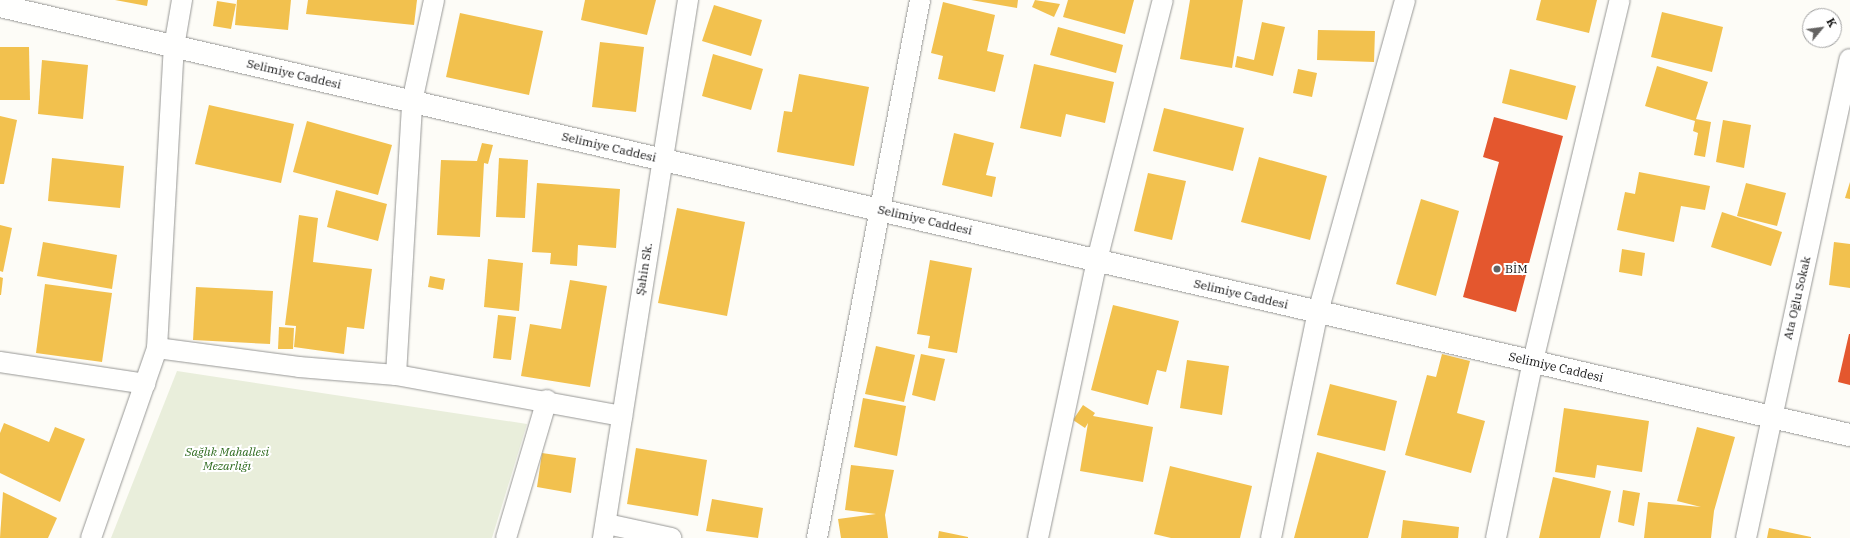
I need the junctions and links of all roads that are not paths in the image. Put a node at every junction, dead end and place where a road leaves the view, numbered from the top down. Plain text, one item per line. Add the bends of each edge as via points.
1 (182, 0) edge
2 (434, 0) edge
3 (688, 0) edge
4 (920, 0) edge
5 (1162, 0) edge
6 (1405, 0) edge
7 (1620, 0) edge
8 (0, 6) edge
9 (174, 47) junction
10 (1850, 59) edge
11 (412, 102) junction
12 (661, 159) junction
13 (878, 210) junction
14 (1097, 260) junction
15 (1318, 312) junction
16 (157, 348) junction
17 (1533, 361) junction
18 (0, 362) edge
19 (396, 375) junction
20 (145, 384) junction
21 (547, 400) junction
22 (622, 416) junction
23 (1770, 416) junction
24 (1850, 435) edge
25 (605, 531) edge
26 (91, 538) edge
27 (506, 538) edge
28 (671, 538) edge
29 (817, 538) edge
30 (1038, 538) edge
31 (1271, 538) edge
32 (1496, 538) edge
33 (1746, 538) edge

1 - 9 street
2 - 11 street
3 - 12 street, Şahin Sk.
4 - 13 street
5 - 14 street
6 - 15 street
7 - 17 street
8 - 9 street, Selimiye Caddesi
9 - 11 street, Selimiye Caddesi
9 - 16 street
10 - 23 street, Ata Oğlu Sokak
11 - 12 street, Selimiye Caddesi
11 - 19 street
12 - 13 street, Selimiye Caddesi
12 - 22 street, Şahin Sk.
13 - 14 street, Selimiye Caddesi
13 - 29 street
14 - 15 street, Selimiye Caddesi
14 - 30 street
15 - 17 street, Selimiye Caddesi
15 - 31 street
16 - 19 street via 299,367
16 - 20 street
17 - 23 street, Selimiye Caddesi
17 - 32 street
18 - 20 street
19 - 21 street
20 - 26 street
21 - 22 street
21 - 27 street
22 - 25 street, Şahin Sk.
23 - 24 street, Selimiye Caddesi
23 - 33 street, Ata Oğlu Sokak
25 - 28 street

